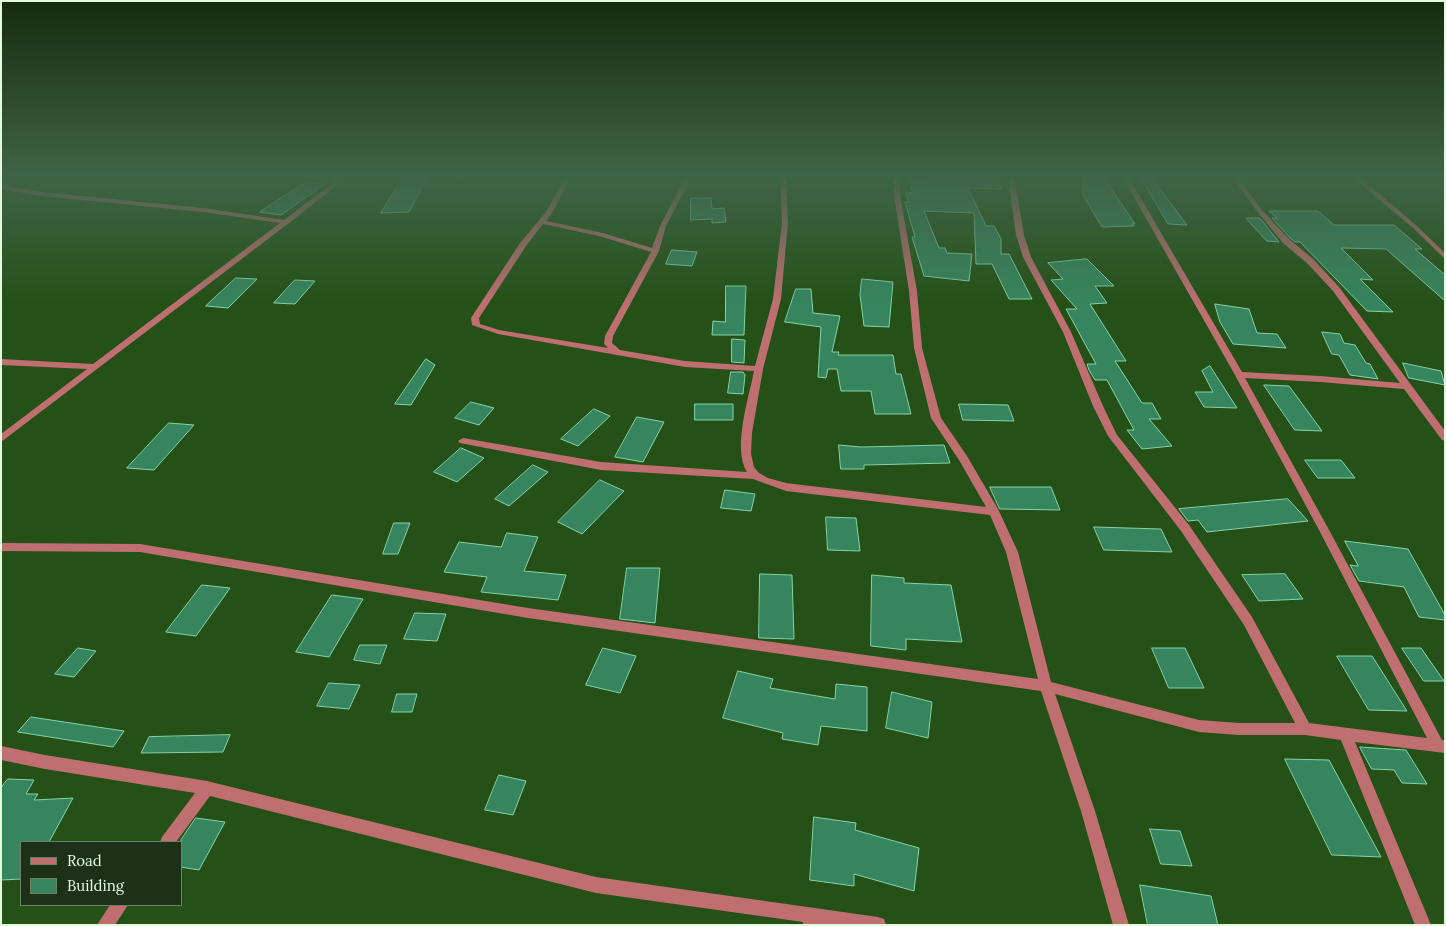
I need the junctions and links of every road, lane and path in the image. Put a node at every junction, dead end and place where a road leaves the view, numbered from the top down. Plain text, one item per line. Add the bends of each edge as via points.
1 (268, 219) edge
2 (292, 219) edge
3 (544, 219) edge
4 (667, 219) edge
5 (785, 219) edge
6 (901, 219) edge
7 (1018, 219) edge
8 (1150, 219) edge
9 (1267, 219) edge
10 (1406, 219) edge
11 (288, 222) junction
12 (542, 222) dead end
13 (655, 252) junction
14 (1445, 257) edge
15 (620, 354) junction
16 (1, 362) edge
17 (96, 367) junction
18 (759, 368) junction
19 (1239, 375) junction
20 (1406, 386) junction
21 (1445, 438) edge
22 (1, 439) edge
23 (463, 441) dead end
24 (755, 476) junction
25 (994, 512) junction
26 (1, 547) edge
27 (1046, 686) junction
28 (1306, 729) junction
29 (1345, 734) junction
30 (1442, 746) edge
31 (1, 753) edge
32 (207, 788) junction
33 (168, 841) edge
34 (119, 906) edge
35 (811, 920) edge
36 (105, 925) edge
37 (878, 925) edge
38 (1121, 925) edge
39 (1423, 925) edge

1 - 11 street
2 - 11 street
3 - 15 street via 475,318 476,325 498,332
4 - 13 street
5 - 18 street via 777,299
6 - 25 street via 913,290 918,348 936,418
7 - 28 street via 1027,257 1067,332 1113,436 1185,528 1248,621
8 - 19 street
9 - 20 street via 1336,288
10 - 14 street
11 - 17 street
12 - 13 street via 601,234
13 - 15 street via 609,336 608,344
15 - 18 street via 684,364
16 - 17 street
17 - 22 street
18 - 24 street via 746,447 749,467
19 - 20 street
19 - 30 street
20 - 21 street
23 - 24 street via 601,466
24 - 25 street via 786,487
25 - 27 street via 1020,574 1024,605
26 - 27 street via 140,548 528,612
27 - 28 street via 1199,726
27 - 38 street via 1088,811
28 - 29 street
29 - 30 street
29 - 39 street
31 - 32 street
32 - 33 street
32 - 35 street via 596,886
34 - 36 street
35 - 37 street

